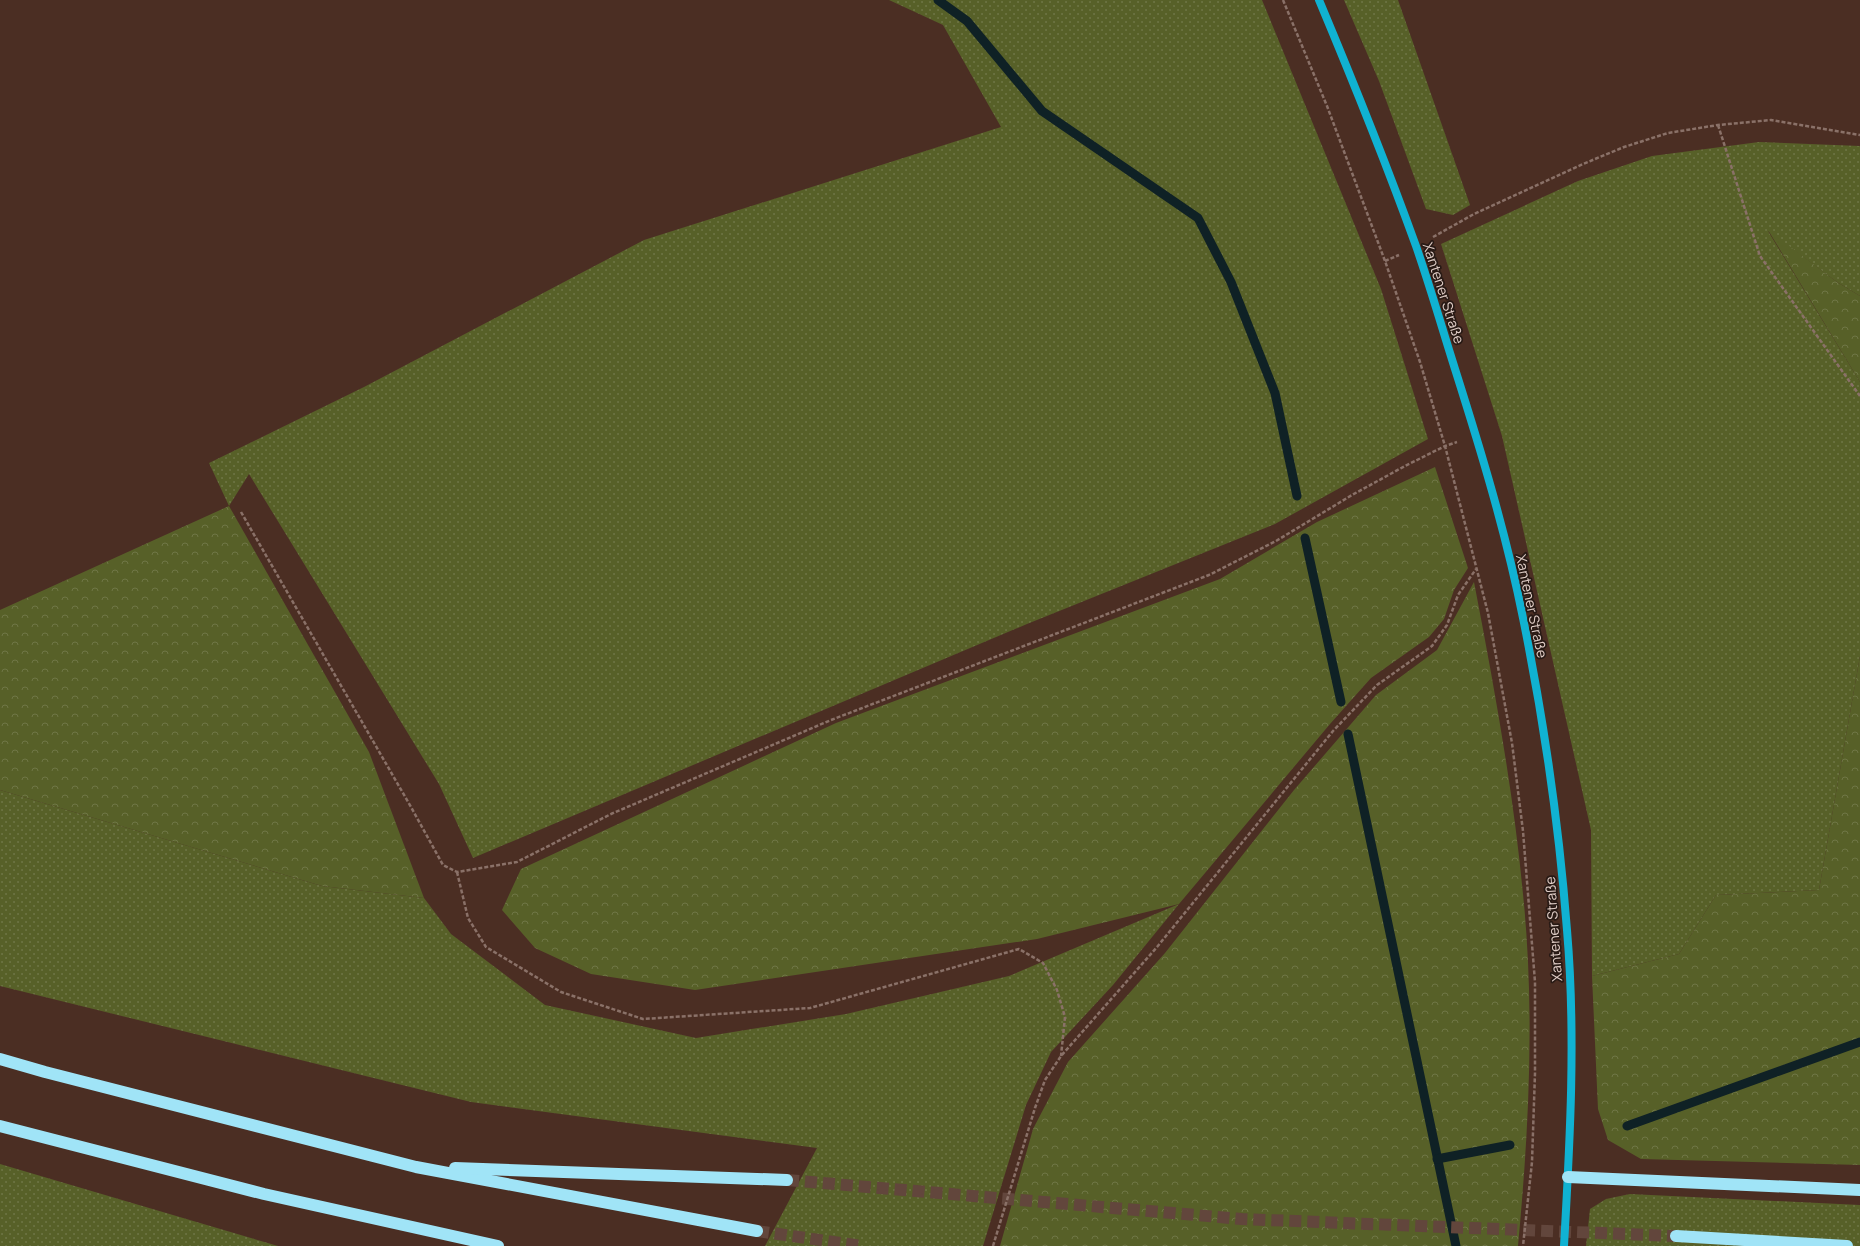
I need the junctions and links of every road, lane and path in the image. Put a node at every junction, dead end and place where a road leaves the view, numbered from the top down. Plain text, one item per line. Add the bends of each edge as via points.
1 (1283, 0) edge
2 (1319, 0) edge
3 (1718, 125) junction
4 (1860, 135) edge
5 (1416, 247) junction
6 (1860, 396) edge
7 (1445, 446) junction
8 (241, 512) dead end
9 (1477, 568) junction
10 (457, 872) junction
11 (1060, 1056) junction
12 (0, 1059) edge
13 (0, 1126) edge
14 (416, 1167) junction
15 (1568, 1177) junction
16 (787, 1180) tunnel mouth
17 (1860, 1190) edge
18 (757, 1231) tunnel mouth
19 (1676, 1236) tunnel mouth
20 (498, 1246) edge
21 (993, 1246) edge
22 (1523, 1246) edge
23 (1564, 1246) edge
24 (1846, 1246) edge

1 - 7 path via 1385,261 1420,362
2 - 5 main road, Xantener Straße via 1356,88
3 - 4 path via 1771,120
3 - 5 path via 1668,133 1624,147 1474,214
3 - 6 path via 1760,256
5 - 15 main road, Xantener Straße via 1476,437 1506,547 1523,617 1547,753 1560,846 1568,934 1571,1052
7 - 9 path
7 - 10 path via 1352,495 1276,542 1209,575 831,720 611,814 516,862
8 - 10 path via 412,807 442,865
9 - 11 path via 1458,595 1447,624 1432,646 1377,685 1333,731 1162,941
9 - 22 path via 1512,743 1523,831 1533,960 1535,1073 1532,1162
10 - 11 path via 468,918 486,946 560,992 643,1019 810,1008 1019,949 1043,963 1057,990 1065,1018
11 - 21 path via 1045,1080 1040,1094
12 - 14 highway
13 - 20 highway via 264,1194
14 - 16 highway
14 - 18 highway
15 - 17 highway
15 - 23 main road, Xantener Straße
19 - 24 highway

